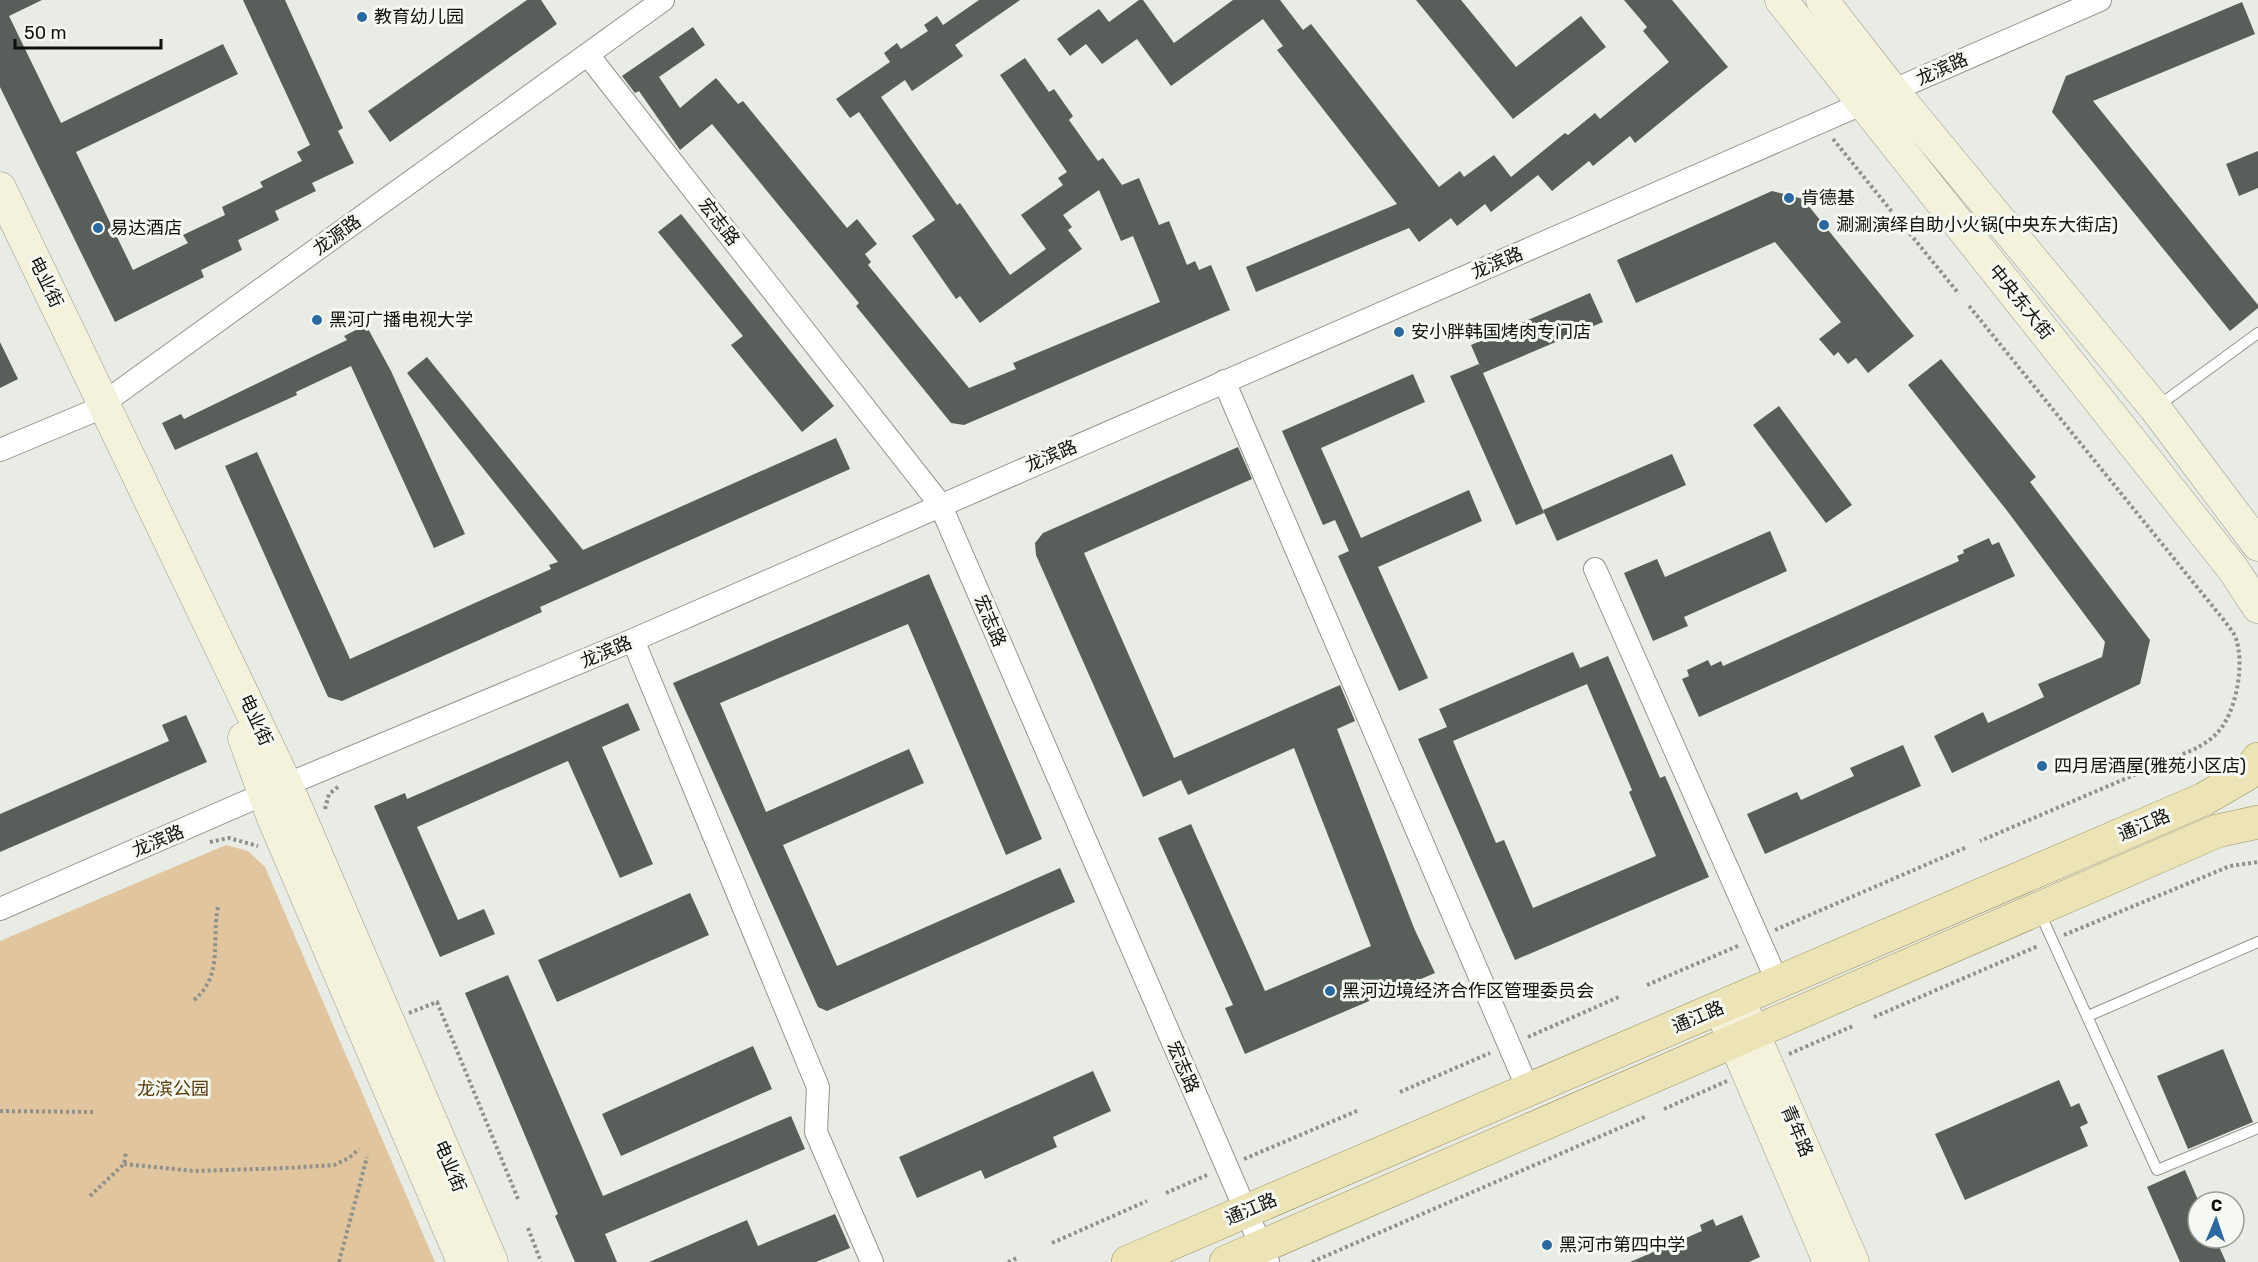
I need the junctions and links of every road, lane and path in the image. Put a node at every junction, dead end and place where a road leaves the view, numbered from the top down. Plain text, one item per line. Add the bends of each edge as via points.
1 (663, 0) edge
2 (1781, 0) edge
3 (1822, 0) edge
4 (2100, 0) edge
5 (588, 55) junction
6 (1893, 91) junction
7 (1863, 104) junction
8 (1831, 137) dead end
9 (0, 188) edge
10 (1893, 213) dead end
11 (1902, 224) dead end
12 (0, 228) edge
13 (1959, 294) dead end
14 (1969, 306) dead end
15 (2258, 333) edge
16 (1224, 381) junction
17 (98, 407) junction
18 (2155, 408) junction
19 (0, 450) edge
20 (940, 504) junction
21 (2258, 545) edge
22 (1595, 568) dead end
23 (2258, 606) edge
24 (633, 640) junction
25 (2258, 759) edge
26 (341, 784) dead end
27 (275, 790) junction
28 (326, 814) dead end
29 (2258, 822) edge
30 (1980, 842) dead end
31 (206, 843) dead end
32 (263, 848) dead end
33 (1966, 848) dead end
34 (2258, 862) edge
35 (218, 907) dead end
36 (2038, 908) junction
37 (0, 909) edge
38 (1774, 931) dead end
39 (2058, 938) dead end
40 (2258, 942) edge
41 (1742, 944) dead end
42 (2038, 946) dead end
43 (1778, 983) junction
44 (1647, 985) dead end
45 (1621, 996) dead end
46 (194, 1000) dead end
47 (404, 1004) dead end
48 (1730, 1004) junction
49 (2088, 1016) junction
50 (1874, 1017) dead end
51 (1744, 1036) junction
52 (1519, 1041) dead end
53 (1493, 1052) dead end
54 (1528, 1089) junction
55 (1400, 1092) dead end
56 (1359, 1110) dead end
57 (0, 1111) edge
58 (94, 1112) dead end
59 (1647, 1116) dead end
60 (2258, 1128) edge
61 (358, 1149) dead end
62 (126, 1151) dead end
63 (367, 1157) dead end
64 (1238, 1162) dead end
65 (124, 1164) junction
66 (1207, 1175) dead end
67 (1166, 1193) dead end
68 (90, 1196) dead end
69 (518, 1199) dead end
70 (1147, 1201) dead end
71 (1246, 1211) junction
72 (528, 1228) dead end
73 (1052, 1243) dead end
74 (1264, 1254) edge
75 (1017, 1258) dead end
76 (339, 1262) edge
77 (463, 1262) edge
78 (492, 1262) edge
79 (541, 1262) edge
80 (872, 1262) edge
81 (1008, 1262) edge
82 (1128, 1262) edge
83 (1226, 1262) edge
84 (1312, 1262) edge
85 (1829, 1262) edge
86 (1854, 1262) edge

1 - 5 street, 龙源路
2 - 7 street, 中央东大街
3 - 6 street, 中央东大街
4 - 6 street, 龙滨路
5 - 17 street, 龙源路
5 - 20 street, 宏志路
6 - 7 street, 龙滨路
6 - 18 street, 中央东大街
7 - 16 street, 龙滨路
7 - 23 street, 中央东大街 via 2233,569
8 - 10 path
9 - 17 street, 电业街
11 - 13 path
12 - 17 street, 电业街
14 - 30 path via 2223,619 2235,636 2240,668 2228,715 2217,734 2197,748
15 - 18 lane
16 - 20 street, 龙滨路
16 - 54 street
17 - 19 street, 龙源路
17 - 27 street, 电业街 via 253,757
18 - 21 street, 中央东大街
20 - 24 street, 龙滨路
20 - 71 street, 宏志路
22 - 43 street
24 - 27 street, 龙滨路
24 - 80 street via 818,1087 816,1132
25 - 43 main road, 通江路 via 2247,774 2204,799
26 - 28 path via 329,794 324,806
27 - 37 street, 龙滨路
27 - 77 street, 电业街
27 - 78 street, 电业街
29 - 36 main road, 通江路 via 2217,831
31 - 32 path via 229,838
33 - 38 path
34 - 39 path via 2230,866
35 - 46 path via 216,963 211,980
36 - 49 lane
36 - 51 main road, 通江路
40 - 49 lane
41 - 44 path
42 - 50 path
43 - 48 main road, 通江路
45 - 52 path
47 - 69 path via 408,1014 436,1002
48 - 51 street, 青年路
48 - 54 main road, 通江路
49 - 60 lane via 2157,1170
51 - 74 main road, 通江路
51 - 85 street, 青年路
51 - 86 street, 青年路
53 - 55 path
54 - 71 main road, 通江路
56 - 64 path
57 - 58 path
59 - 84 path
61 - 65 path via 334,1165 289,1168 194,1171
62 - 65 path
63 - 76 path
65 - 68 path
66 - 67 path
70 - 73 path
71 - 74 street, 宏志路
71 - 82 main road, 通江路
72 - 79 path
74 - 83 main road, 通江路
75 - 81 path

